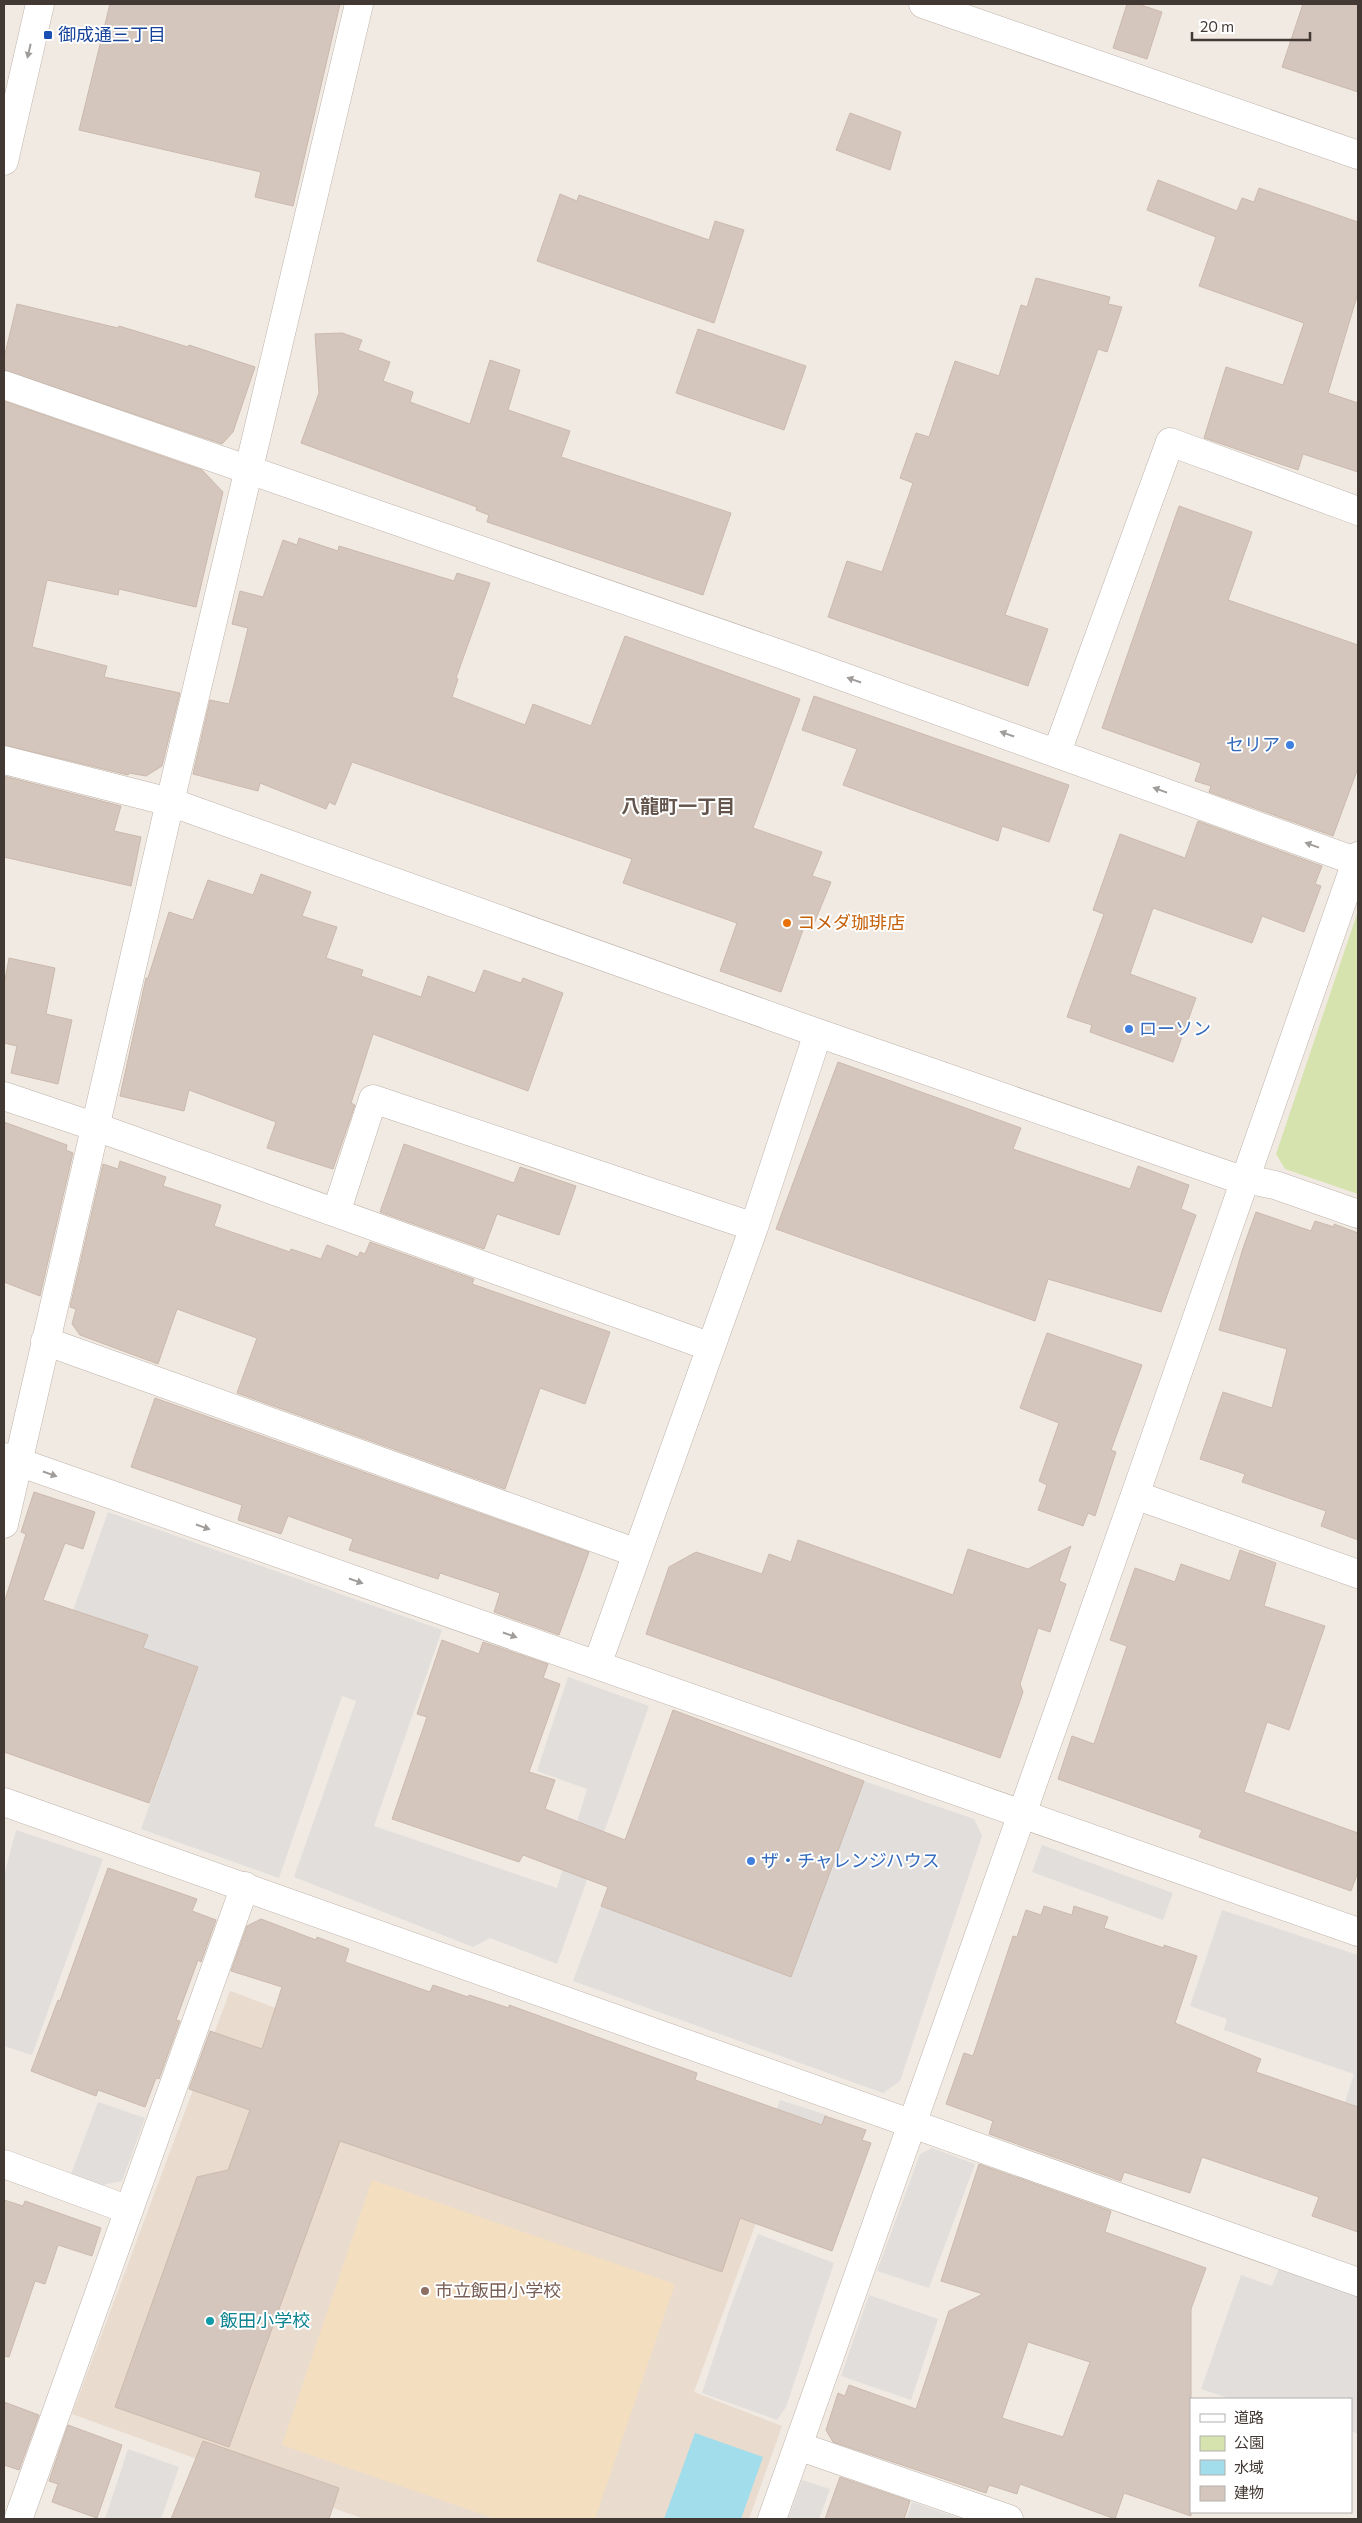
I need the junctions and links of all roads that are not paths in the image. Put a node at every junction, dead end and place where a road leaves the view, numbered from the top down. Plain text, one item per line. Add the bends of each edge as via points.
1 (40, 4) edge
2 (359, 4) edge
3 (923, 4) edge
4 (1358, 155) edge
5 (4, 160) edge
6 (4, 385) edge
7 (249, 469) junction
8 (1358, 511) edge
9 (1057, 752) junction
10 (4, 760) edge
11 (170, 802) junction
12 (1358, 859) edge
13 (818, 1033) junction
14 (4, 1096) edge
15 (96, 1127) junction
16 (1246, 1180) junction
17 (336, 1213) junction
18 (1358, 1214) edge
19 (754, 1227) junction
20 (45, 1342) junction
21 (711, 1347) junction
22 (11, 1460) edge
23 (1135, 1495) junction
24 (4, 1524) edge
25 (637, 1553) junction
26 (1358, 1574) edge
27 (596, 1665) junction
28 (4, 1802) edge
29 (1022, 1813) junction
30 (245, 1886) junction
31 (1358, 1932) edge
32 (914, 2123) junction
33 (4, 2164) edge
34 (129, 2210) junction
35 (1358, 2282) edge
36 (798, 2446) junction
37 (16, 2516) edge
38 (772, 2519) edge
39 (1009, 2519) edge

1 -> 5 street
2 - 7 street
3 - 4 street
6 - 7 street
9 -> 7 street
7 - 11 street
8 - 9 street via 1170,442
12 -> 9 street
10 - 11 street
11 - 13 street
11 - 15 street
12 - 16 street
13 - 16 street
13 - 19 street
14 - 15 street
15 - 17 street
15 - 20 street
16 - 18 street via 1275,1185
16 - 23 street
17 - 19 street via 374,1099
17 - 21 street
19 - 21 street
20 - 22 street
20 - 25 street
21 - 25 street
22 - 24 street
22 -> 27 street
23 - 26 street
23 - 29 street
25 - 27 street
27 - 29 street
28 - 30 street
29 - 31 street
29 - 32 street
30 - 32 street
30 - 34 street
32 - 35 street
32 - 36 street
33 - 34 street
34 - 37 street
36 - 38 street
36 - 39 street

